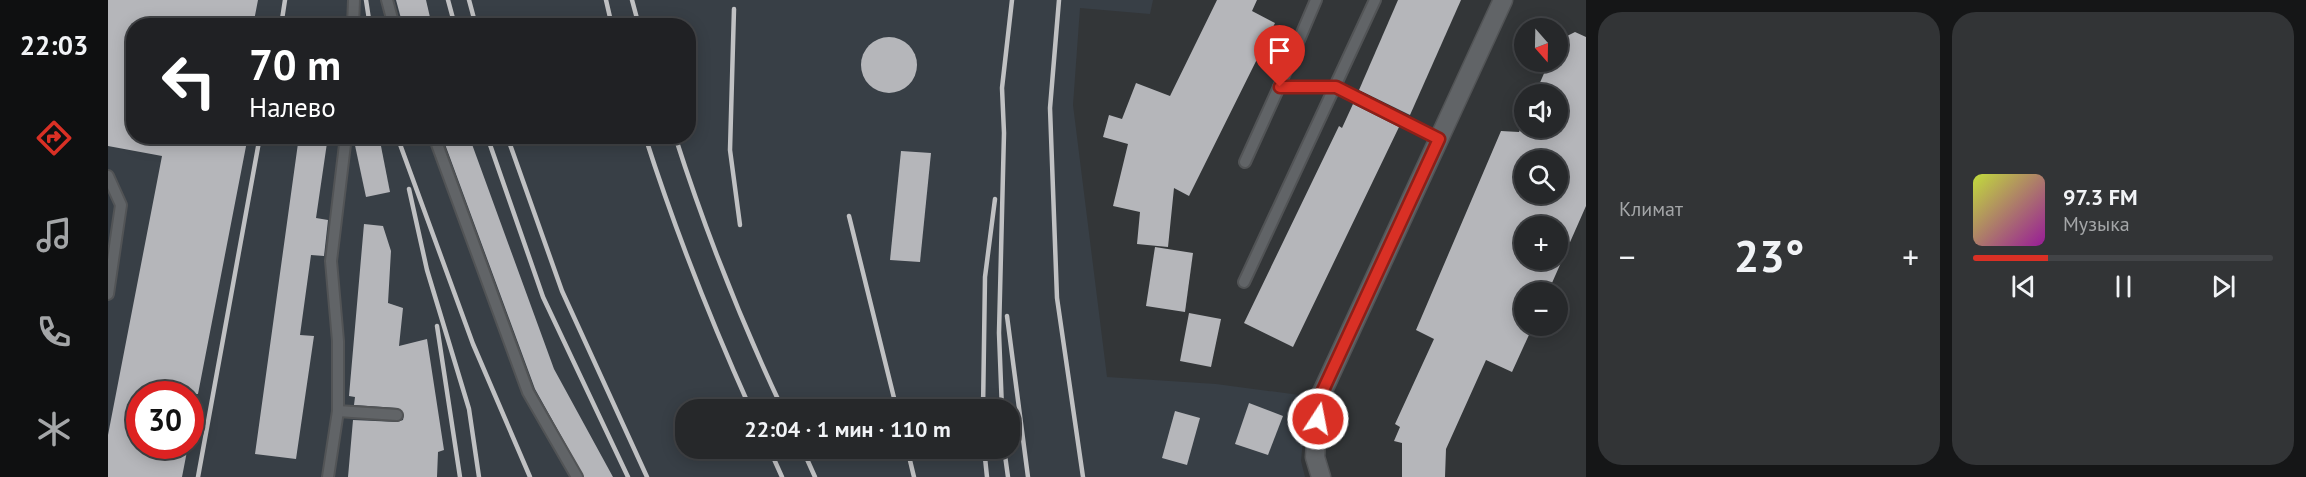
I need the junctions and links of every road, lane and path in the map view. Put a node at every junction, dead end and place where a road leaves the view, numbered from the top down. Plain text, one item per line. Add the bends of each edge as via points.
1 (354, 0) edge
2 (387, 0) edge
3 (1316, 0) edge
4 (1375, 0) edge
5 (1503, 0) edge
6 (353, 18) edge
7 (392, 18) edge
8 (1280, 87) junction
9 (1336, 87) junction
10 (1439, 139) junction
11 (345, 144) edge
12 (437, 144) edge
13 (1245, 162) dead end
14 (108, 176) edge
15 (1244, 282) dead end
16 (108, 294) edge
17 (338, 411) junction
18 (397, 415) dead end
19 (328, 477) edge
20 (577, 477) edge
21 (1321, 477) edge

1 - 6 lane
2 - 7 lane
3 - 8 lane
4 - 9 lane
5 - 10 street
8 - 9 lane
8 - 13 lane
9 - 10 lane
9 - 15 lane
10 - 21 street via 1319,399 1315,457
11 - 17 lane via 331,261 338,341
12 - 20 lane via 528,392
14 - 16 lane via 121,205
17 - 18 lane
17 - 19 lane

